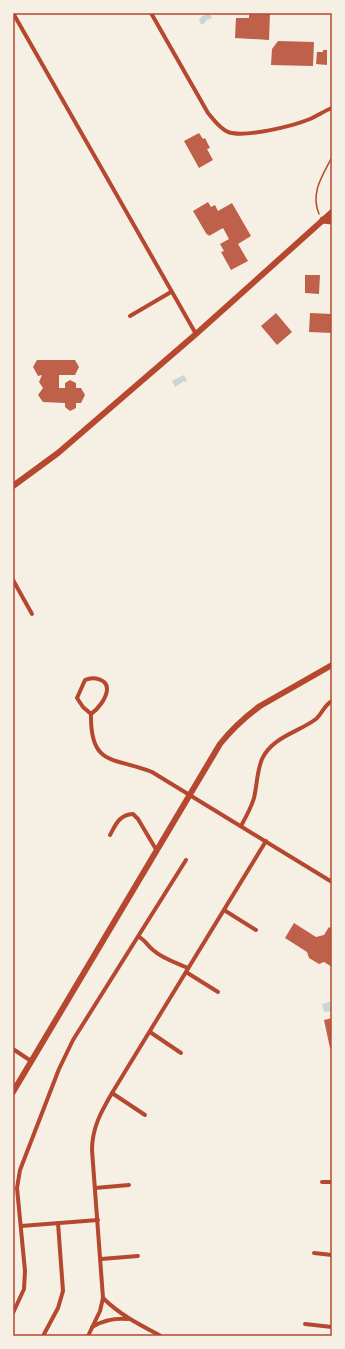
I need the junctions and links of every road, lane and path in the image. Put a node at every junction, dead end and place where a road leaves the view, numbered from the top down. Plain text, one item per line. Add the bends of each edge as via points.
1 (13, 13) edge
2 (151, 13) edge
3 (332, 108) edge
4 (332, 157) edge
5 (332, 212) edge
6 (324, 220) junction
7 (332, 221) edge
8 (171, 292) junction
9 (130, 316) dead end
10 (196, 334) junction
11 (13, 486) edge
12 (13, 580) edge
13 (32, 614) dead end
14 (332, 665) edge
15 (332, 701) edge
16 (91, 714) junction
17 (190, 795) junction
18 (241, 826) junction
19 (110, 836) dead end
20 (266, 842) junction
21 (157, 851) junction
22 (186, 860) dead end
23 (332, 882) edge
24 (224, 910) junction
25 (256, 930) dead end
26 (139, 936) junction
27 (187, 970) junction
28 (218, 992) dead end
29 (150, 1032) junction
30 (13, 1049) edge
31 (182, 1053) dead end
32 (32, 1061) junction
33 (13, 1092) edge
34 (112, 1093) junction
35 (145, 1115) dead end
36 (322, 1182) dead end
37 (332, 1182) edge
38 (129, 1185) dead end
39 (95, 1188) junction
40 (98, 1220) junction
41 (58, 1224) junction
42 (21, 1226) junction
43 (314, 1253) dead end
44 (332, 1255) edge
45 (138, 1256) dead end
46 (101, 1259) junction
47 (103, 1298) junction
48 (13, 1313) edge
49 (129, 1319) junction
50 (305, 1324) dead end
51 (332, 1327) edge
52 (92, 1328) junction
53 (43, 1336) edge
54 (88, 1336) edge
55 (161, 1336) edge

1 - 8 street
2 - 3 street via 208,113 222,129 251,134 301,122
4 - 6 path via 315,194 317,209
5 - 6 main road
6 - 7 highway
6 - 10 main road
8 - 9 street
8 - 10 street
10 - 11 main road via 58,453
12 - 13 street
14 - 17 main road via 260,706 239,722 220,744
15 - 18 street via 326,705 318,718 276,742 267,751 262,759 250,810
16 - 16 street via 98,710 107,691 106,684 96,678 85,680 77,698
16 - 17 street via 92,738 105,757 152,772
17 - 18 street
17 - 21 main road
18 - 20 street
19 - 21 street via 121,818 133,814
20 - 23 street
20 - 24 street
21 - 32 main road
22 - 26 street
24 - 25 street
24 - 27 street
26 - 27 street via 158,954
26 - 42 street via 73,1040 59,1069 20,1170 17,1188
27 - 28 street
27 - 29 street
29 - 31 street
29 - 34 street
30 - 32 street
32 - 33 main road
34 - 35 street
34 - 39 street via 96,1123 92,1138
36 - 37 street
38 - 39 street
39 - 40 street
40 - 41 street
40 - 46 street
41 - 42 street
41 - 53 street via 63,1291 58,1308
42 - 48 street via 26,1271 24,1289
43 - 44 street
45 - 46 street
46 - 47 street
47 - 49 street
47 - 52 street
49 - 52 street via 110,1319
49 - 55 street
50 - 51 street
52 - 54 street

